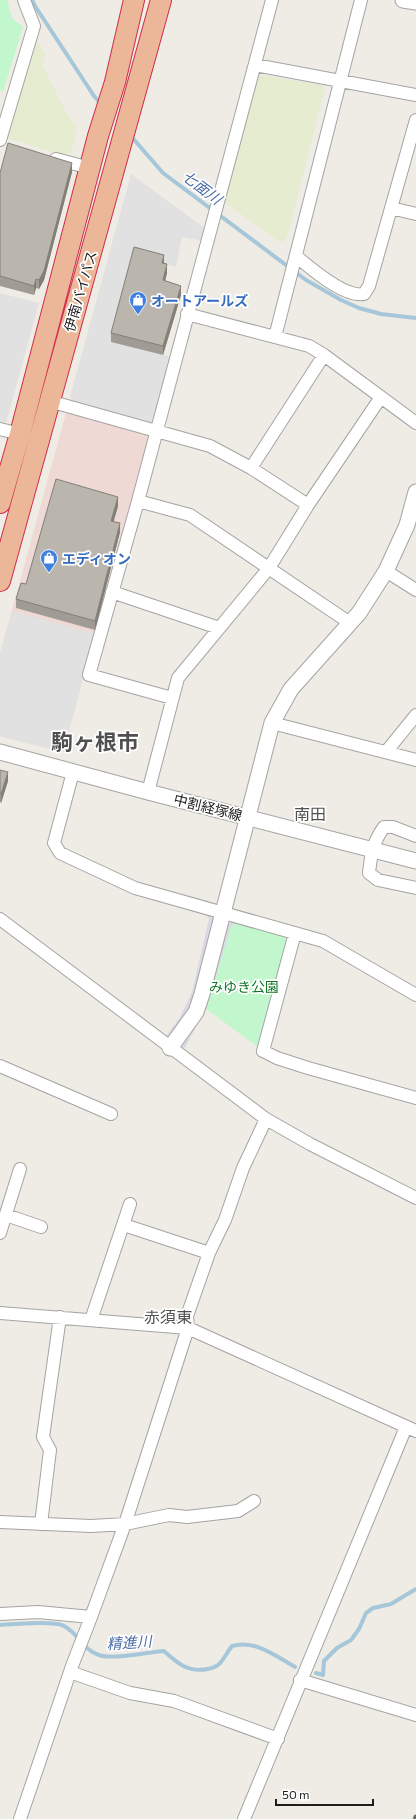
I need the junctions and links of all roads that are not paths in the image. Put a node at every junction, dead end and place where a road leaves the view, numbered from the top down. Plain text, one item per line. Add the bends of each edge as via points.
1 (24, 0) edge
2 (134, 0) edge
3 (161, 0) edge
4 (272, 0) edge
5 (361, 0) edge
6 (403, 0) edge
7 (416, 2) edge
8 (255, 65) junction
9 (340, 81) junction
10 (416, 95) edge
11 (416, 120) edge
12 (2, 142) edge
13 (45, 155) edge
14 (90, 168) junction
15 (391, 208) junction
16 (416, 214) edge
17 (295, 259) junction
18 (187, 314) junction
19 (275, 337) junction
20 (324, 355) junction
21 (381, 397) junction
22 (49, 401) junction
23 (416, 423) edge
24 (0, 429) edge
25 (156, 430) junction
26 (20, 434) junction
27 (251, 468) junction
28 (416, 492) edge
29 (138, 501) junction
30 (0, 503) edge
31 (308, 505) junction
32 (269, 568) junction
33 (386, 571) junction
34 (0, 581) edge
35 (416, 590) edge
36 (112, 592) junction
37 (350, 623) junction
38 (219, 628) junction
39 (172, 698) junction
40 (416, 715) edge
41 (272, 723) junction
42 (0, 752) edge
43 (386, 752) junction
44 (416, 760) edge
45 (73, 772) junction
46 (148, 792) junction
47 (247, 817) junction
48 (416, 836) edge
49 (372, 849) junction
50 (416, 861) edge
51 (416, 888) edge
52 (222, 914) junction
53 (0, 919) edge
54 (295, 933) junction
55 (416, 995) edge
56 (170, 1048) junction
57 (0, 1066) edge
58 (416, 1098) edge
59 (111, 1114) dead end
60 (266, 1119) junction
61 (20, 1169) dead end
62 (416, 1198) edge
63 (130, 1204) dead end
64 (6, 1215) junction
65 (124, 1225) junction
66 (41, 1227) dead end
67 (0, 1233) edge
68 (209, 1253) junction
69 (0, 1313) edge
70 (60, 1317) junction
71 (91, 1320) junction
72 (188, 1328) junction
73 (411, 1429) edge
74 (254, 1501) dead end
75 (0, 1522) edge
76 (41, 1524) junction
77 (125, 1524) junction
78 (0, 1614) edge
79 (91, 1617) junction
80 (70, 1672) junction
81 (300, 1680) junction
82 (416, 1715) edge
83 (278, 1739) junction
84 (20, 1819) edge
85 (244, 1819) edge

1 - 12 street via 34,26
2 - 14 highway, 伊南バイパス via 115,82
3 - 22 highway, 伊南バイパス
4 - 8 street
5 - 9 street
6 - 7 street
8 - 9 street
8 - 18 street
9 - 10 street
9 - 17 street
11 - 15 street
13 - 14 street
14 - 26 highway, 伊南バイパス
15 - 16 street
15 - 17 street via 369,286 364,294 354,294 332,283
17 - 19 street
18 - 19 street
18 - 25 street
19 - 20 street via 309,346
20 - 21 street
20 - 27 street
21 - 23 street
21 - 31 street
22 - 25 street
22 - 34 highway, 伊南バイパス
24 - 26 street
25 - 27 street via 210,446
25 - 29 street
26 - 30 highway, 伊南バイパス
27 - 31 street
28 - 33 street via 407,525
29 - 32 street via 190,515
29 - 36 street
31 - 32 street
32 - 37 street
32 - 38 street
33 - 35 street
33 - 37 street
36 - 38 street
36 - 39 street via 89,675
37 - 41 street via 291,690
38 - 39 street via 178,678
39 - 46 street
40 - 43 street
41 - 43 street
41 - 47 street
42 - 45 street, 中割経塚線
43 - 44 street
45 - 46 street, 中割経塚線
45 - 52 street via 54,843 60,853 135,888
46 - 47 street, 中割経塚線
47 - 49 street, 中割経塚線
47 - 52 street
48 - 49 street via 393,827 384,827
49 - 50 street, 中割経塚線
49 - 51 street via 369,873 378,880
52 - 54 street
52 - 56 street via 196,1012
53 - 56 street
54 - 55 street via 323,941
54 - 58 street via 263,1051 302,1066
56 - 60 street
57 - 59 street
60 - 62 street
60 - 68 street
61 - 64 street
63 - 65 street
64 - 66 street
64 - 67 street
65 - 68 street
65 - 71 street
68 - 72 street via 187,1316
69 - 70 street
70 - 71 street
70 - 76 street via 43,1437 50,1450
71 - 72 street
72 - 73 street
72 - 77 street
73 - 81 street
74 - 77 street via 238,1511 187,1517 169,1515
75 - 76 street
76 - 77 street
77 - 79 street
78 - 79 street via 38,1612
79 - 80 street
80 - 83 street via 130,1693 174,1701
80 - 84 street
81 - 82 street
81 - 83 street
83 - 85 street

